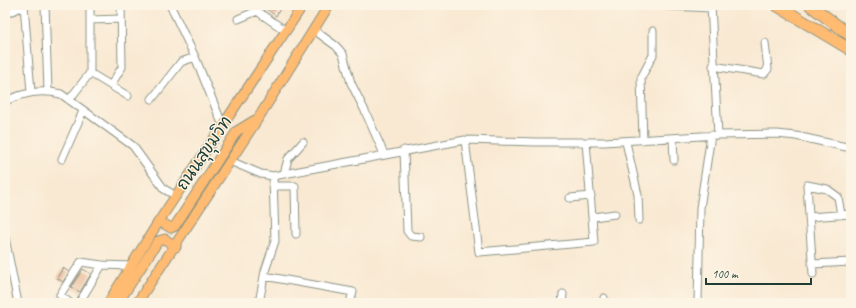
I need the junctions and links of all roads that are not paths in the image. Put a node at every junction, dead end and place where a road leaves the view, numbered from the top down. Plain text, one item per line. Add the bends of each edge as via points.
1 (24, 5) edge
2 (45, 5) edge
3 (92, 5) edge
4 (121, 5) edge
5 (170, 5) edge
6 (302, 5) edge
7 (329, 5) edge
8 (653, 5) edge
9 (804, 5) edge
10 (810, 5) edge
11 (711, 6) edge
12 (778, 6) edge
13 (5, 14) edge
14 (823, 16) junction
15 (122, 19) junction
16 (238, 19) dead end
17 (90, 20) junction
18 (314, 30) junction
19 (286, 31) junction
20 (653, 31) dead end
21 (851, 36) edge
22 (765, 43) dead end
23 (851, 50) edge
24 (195, 57) junction
25 (713, 66) junction
26 (90, 73) junction
27 (111, 86) junction
28 (48, 91) junction
29 (31, 92) junction
30 (128, 96) dead end
31 (69, 100) junction
32 (152, 100) dead end
33 (5, 101) edge
34 (83, 110) junction
35 (259, 117) junction
36 (223, 126) junction
37 (715, 135) junction
38 (673, 139) junction
39 (465, 140) junction
40 (643, 140) junction
41 (303, 142) dead end
42 (586, 142) junction
43 (626, 142) junction
44 (851, 148) edge
45 (404, 150) junction
46 (384, 154) junction
47 (62, 159) dead end
48 (674, 160) dead end
49 (230, 161) junction
50 (284, 174) junction
51 (273, 176) junction
52 (273, 186) junction
53 (176, 196) junction
54 (591, 196) junction
55 (570, 198) dead end
56 (615, 214) dead end
57 (851, 214) edge
58 (841, 215) junction
59 (593, 216) junction
60 (809, 217) junction
61 (639, 220) dead end
62 (159, 221) junction
63 (296, 234) dead end
64 (5, 238) edge
65 (421, 238) dead end
66 (176, 247) junction
67 (851, 262) edge
68 (812, 264) junction
69 (102, 265) junction
70 (132, 266) junction
71 (813, 274) dead end
72 (264, 276) junction
73 (563, 294) dead end
74 (140, 302) edge
75 (18, 303) edge
76 (70, 303) edge
77 (79, 303) edge
78 (108, 303) edge
79 (118, 303) edge
80 (259, 303) edge
81 (350, 303) edge
82 (562, 303) edge
83 (698, 303) edge

1 - 13 street
1 - 29 street
2 - 28 street
3 - 17 street
4 - 15 street
5 - 24 street
6 - 19 main road, ถนนสุขุมวิท
7 - 18 main road, ถนนสุขุมวิท
8 - 11 street
9 - 14 main road
10 - 14 highway
11 - 25 street
12 - 23 highway
14 - 21 highway
15 - 17 street
15 - 27 street via 122,67
16 - 19 street via 257,11
17 - 26 street
18 - 35 main road, ถนนสุขุมวิท
18 - 46 street via 336,46 342,54 350,83
19 - 36 main road, ถนนสุขุมวิท
20 - 40 street via 653,55 641,78
22 - 25 street via 768,69 764,74
24 - 32 street via 181,62
24 - 36 street
25 - 37 street
26 - 27 street
26 - 31 street
27 - 30 street
28 - 29 street
28 - 31 street via 61,94
29 - 33 street
31 - 34 street
34 - 47 street
34 - 53 street via 133,146 164,189
35 - 49 main road, ถนนสุขุมวิท
35 - 62 main road via 237,132 175,226 167,227
36 - 53 main road, ถนนสุขุมวิท
37 - 38 street
37 - 44 street via 777,134
37 - 83 street via 700,208
38 - 40 street
38 - 48 street
39 - 42 street
39 - 45 street
39 - 59 street via 479,252 594,242
40 - 43 street
41 - 50 street via 288,159
42 - 43 street
42 - 54 street
43 - 61 street via 638,195
45 - 46 street
45 - 65 street via 407,231 411,236
46 - 50 street
49 - 51 street via 260,174
49 - 66 main road, ถนนสุขุมวิท
50 - 51 street
51 - 52 street
52 - 63 street via 295,186
52 - 72 street via 275,241
53 - 62 main road, ถนนสุขุมวิท
54 - 55 street
54 - 59 street
56 - 59 street
57 - 58 street
58 - 60 street
58 - 60 street via 838,197 827,189 807,185
60 - 68 street
62 - 70 main road, ถนนสุขุมวิท
64 - 75 street
66 - 74 main road, ถนนสุขุมวิท
66 - 79 main road via 165,239 158,241
67 - 68 street
68 - 71 street
69 - 70 street
69 - 76 street via 81,262 60,296
69 - 77 street
70 - 78 main road, ถนนสุขุมวิท
72 - 80 street
72 - 81 street via 353,292
73 - 82 street

